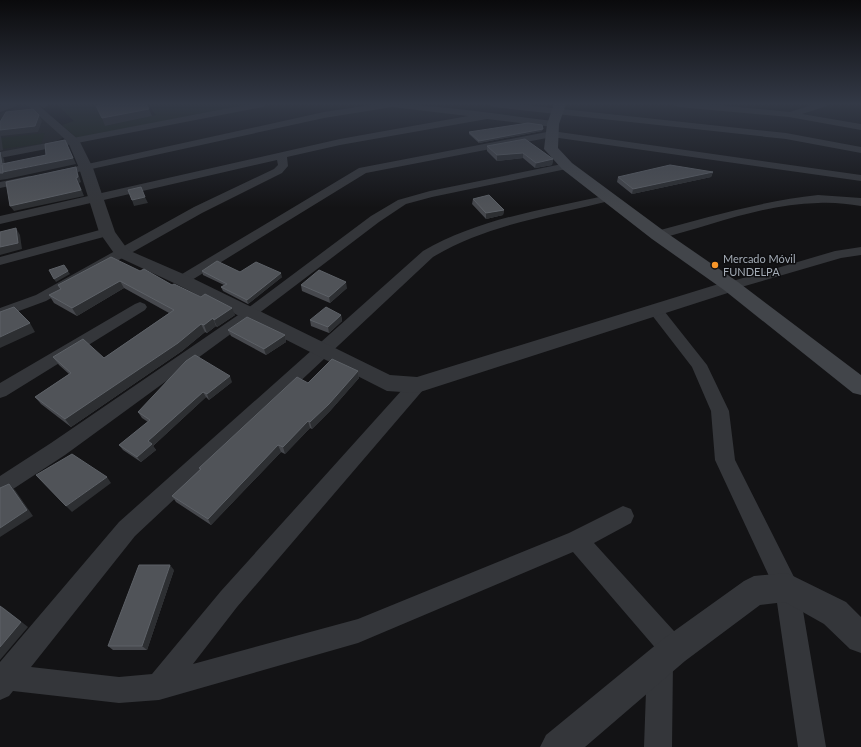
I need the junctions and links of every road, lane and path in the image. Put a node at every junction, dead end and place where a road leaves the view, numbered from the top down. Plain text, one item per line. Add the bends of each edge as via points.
1 (79, 139) edge
2 (217, 139) edge
3 (358, 139) edge
4 (478, 139) edge
5 (552, 139) edge
6 (661, 139) edge
7 (801, 139) edge
8 (73, 140) junction
9 (861, 150) edge
10 (0, 155) edge
11 (281, 155) junction
12 (567, 166) junction
13 (86, 168) junction
14 (861, 178) edge
15 (0, 185) edge
16 (96, 198) junction
17 (609, 198) junction
18 (861, 202) edge
19 (0, 220) edge
20 (107, 232) junction
21 (658, 235) junction
22 (861, 251) edge
23 (122, 253) junction
24 (0, 261) edge
25 (182, 280) junction
26 (730, 286) junction
27 (140, 307) dead end
28 (656, 310) junction
29 (0, 313) edge
30 (249, 314) junction
31 (321, 351) junction
32 (417, 385) junction
33 (861, 387) edge
34 (0, 391) edge
35 (0, 487) edge
36 (623, 516) dead end
37 (577, 540) junction
38 (788, 587) junction
39 (861, 638) edge
40 (667, 657) junction
41 (2, 680) edge
42 (159, 687) junction
43 (558, 747) edge
44 (658, 747) edge
45 (812, 747) edge

1 - 8 street
2 - 13 street
3 - 11 street
4 - 25 street via 363,170
5 - 12 main road via 551,149
6 - 14 street
7 - 9 street
8 - 10 street
8 - 13 street
11 - 16 street
11 - 23 street via 283,166 278,171 198,210
12 - 17 main road
12 - 30 street via 402,202 375,218
13 - 15 street
13 - 16 street
16 - 19 street
16 - 20 street
17 - 21 main road
17 - 31 street via 485,227 450,241 428,254
18 - 21 street via 820,199 776,204
20 - 23 street
20 - 24 street
21 - 26 main road
22 - 26 street via 840,254
23 - 25 street
23 - 29 street via 41,298
25 - 30 street
26 - 28 street
26 - 33 main road
27 - 34 street
28 - 32 street
28 - 38 street via 699,365 720,411 725,460
30 - 31 street
30 - 35 street
31 - 32 street via 387,383
31 - 41 street via 127,529
32 - 42 street via 229,599
36 - 37 street
37 - 40 street
37 - 42 street via 358,631
38 - 39 street via 835,613
38 - 40 street via 754,591
38 - 45 street
40 - 43 street
40 - 44 street
41 - 42 street via 119,690

